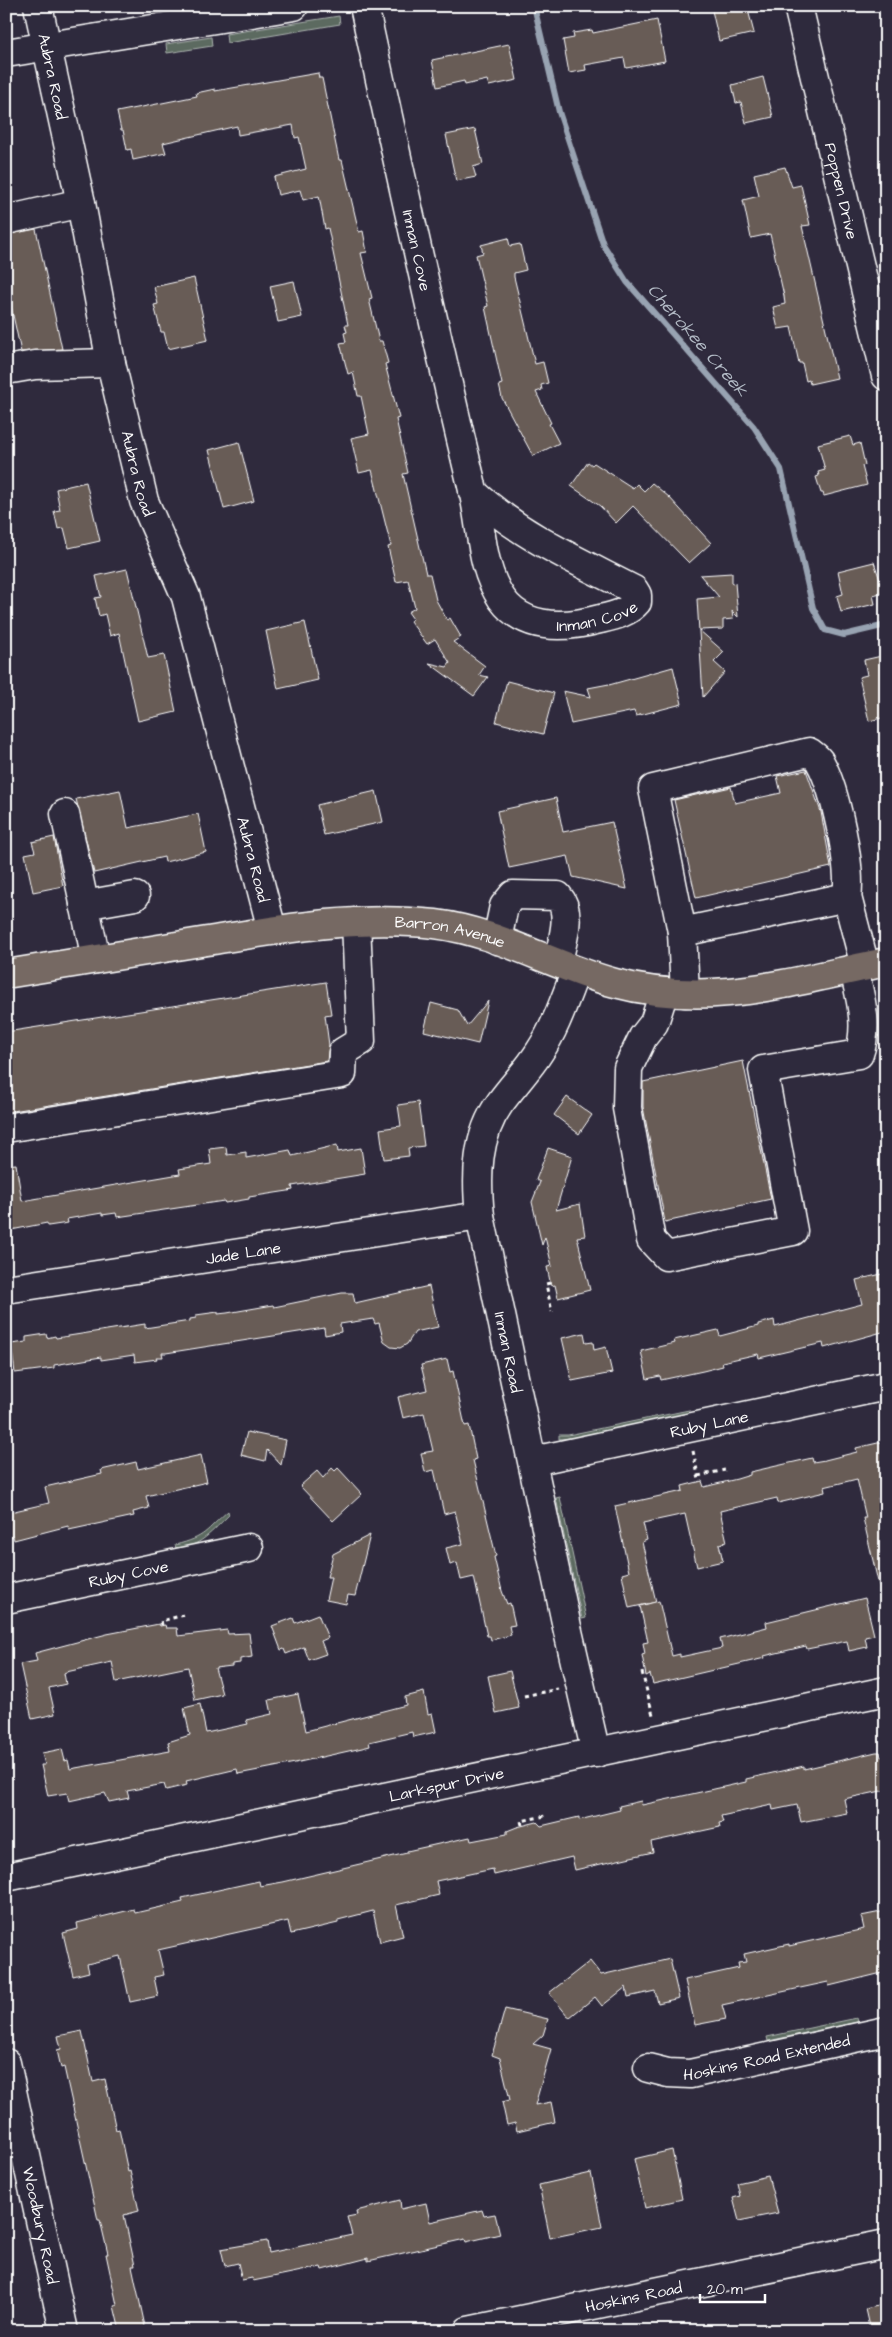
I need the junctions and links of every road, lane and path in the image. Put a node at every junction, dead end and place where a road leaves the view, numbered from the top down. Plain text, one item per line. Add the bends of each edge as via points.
1 (38, 6) edge
2 (294, 6) edge
3 (364, 6) edge
4 (798, 6) edge
5 (47, 46) junction
6 (6, 53) edge
7 (81, 203) junction
8 (6, 220) edge
9 (111, 363) junction
10 (6, 370) edge
11 (886, 376) edge
12 (473, 492) junction
13 (65, 814) dead end
14 (135, 896) dead end
15 (848, 897) junction
16 (84, 904) junction
17 (356, 922) junction
18 (272, 930) junction
19 (682, 932) junction
20 (497, 940) junction
21 (96, 959) junction
22 (868, 966) edge
23 (567, 967) junction
24 (6, 974) edge
25 (674, 993) junction
26 (6, 1128) edge
27 (480, 1216) junction
28 (550, 1283) dead end
29 (6, 1289) edge
30 (552, 1312) dead end
31 (886, 1386) edge
32 (692, 1451) dead end
33 (532, 1461) junction
34 (725, 1470) dead end
35 (250, 1548) dead end
36 (6, 1599) edge
37 (184, 1616) dead end
38 (162, 1625) dead end
39 (642, 1672) dead end
40 (558, 1688) dead end
41 (886, 1691) edge
42 (524, 1696) dead end
43 (654, 1719) dead end
44 (596, 1753) junction
45 (545, 1816) dead end
46 (522, 1825) dead end
47 (6, 1877) edge
48 (886, 2031) edge
49 (6, 2063) edge
50 (648, 2068) dead end
51 (886, 2244) edge
52 (64, 2331) edge
53 (468, 2331) edge

1 - 5 street, Aubra Road
2 - 5 street
3 - 12 street, Inman Cove via 450,402
4 - 11 street, Poppen Drive
5 - 6 street
5 - 7 street, Aubra Road
7 - 8 street
7 - 9 street, Aubra Road
9 - 10 street via 35,365
9 - 18 street, Aubra Road via 144,501 186,597
12 - 12 street, Inman Cove via 541,542 634,590 637,602 623,612 570,625 542,624 514,612 499,594 489,573
13 - 16 street
14 - 16 street
15 - 19 street
15 - 19 street via 850,884 837,809 820,760 809,752 653,788
15 - 22 street
16 - 21 street
17 - 18 main road, Barron Avenue
17 - 20 main road, Barron Avenue via 436,924 470,930
17 - 26 street via 361,1040 343,1052 342,1074
18 - 21 main road, Barron Avenue
19 - 25 street
20 - 23 main road, Barron Avenue
20 - 23 street, Inman Road via 504,906 513,895 558,896 565,904
21 - 24 main road, Barron Avenue
22 - 25 main road, Barron Avenue via 756,990
22 - 25 street via 863,1012 864,1040 859,1054 763,1070 793,1231 666,1256 652,1240 626,1091 628,1068 643,1037
23 - 25 main road, Barron Avenue via 615,983
23 - 27 street, Inman Road via 552,1028 540,1052 499,1105 488,1125 479,1158
27 - 29 street, Jade Lane
27 - 33 street, Inman Road
28 - 30 path via 546,1284
31 - 33 street, Ruby Lane
32 - 34 path via 698,1478
33 - 44 street, Inman Road
35 - 36 street, Ruby Cove
37 - 38 path via 161,1621
39 - 43 path
40 - 42 path
41 - 44 street, Larkspur Drive
44 - 47 street, Larkspur Drive
45 - 46 path via 521,1822
48 - 50 street, Hoskins Road Extended via 690,2074
49 - 52 street, Woodbury Road
51 - 53 street, Hoskins Road

